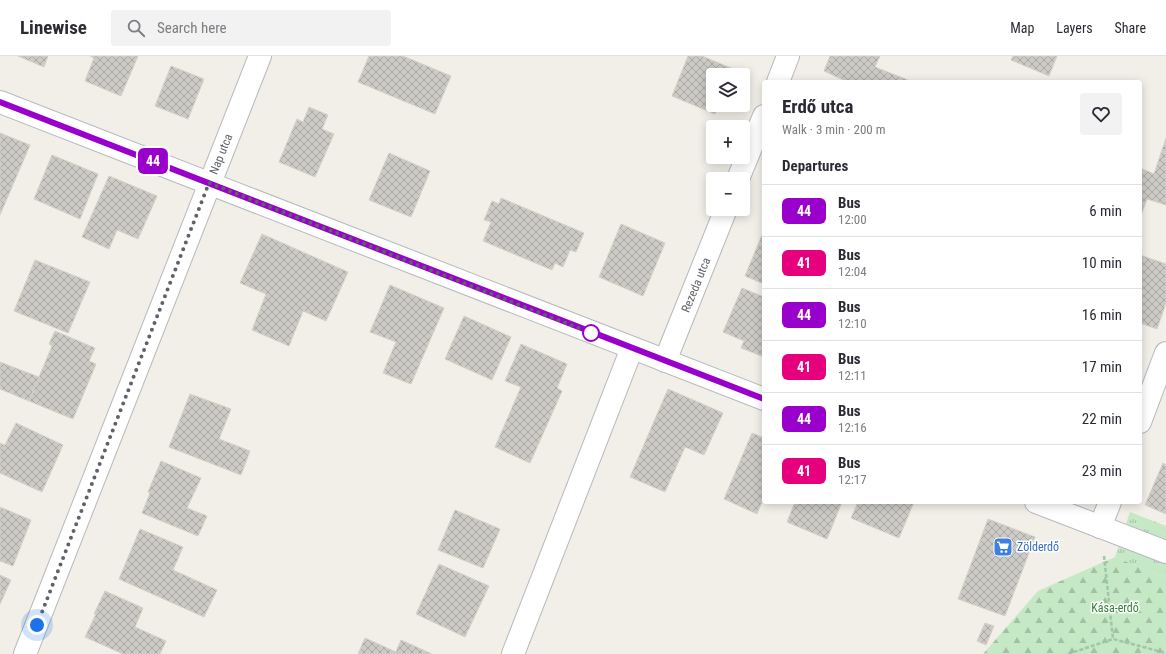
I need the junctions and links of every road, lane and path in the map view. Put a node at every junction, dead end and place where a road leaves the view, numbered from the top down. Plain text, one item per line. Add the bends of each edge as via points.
1 (260, 56) edge
2 (788, 56) edge
3 (779, 80) edge
4 (0, 102) edge
5 (762, 121) edge
6 (741, 172) edge
7 (209, 183) junction
8 (723, 216) edge
9 (632, 348) junction
10 (1166, 353) edge
11 (665, 361) junction
12 (762, 398) edge
13 (1142, 417) edge
14 (1041, 504) edge
15 (1109, 504) edge
16 (1100, 527) junction
17 (1166, 552) edge
18 (1113, 639) junction
19 (1166, 653) edge
20 (25, 654) edge
21 (513, 654) edge
22 (1068, 654) edge

1 - 7 street, Nap utca
2 - 3 street
4 - 7 street
5 - 6 street
7 - 9 street
7 - 20 street, Nap utca
8 - 11 street, Rezeda utca
9 - 11 street
9 - 21 street
10 - 13 street
11 - 12 street
14 - 16 street
15 - 16 street
16 - 17 street
16 - 18 path
18 - 19 path
18 - 22 path

